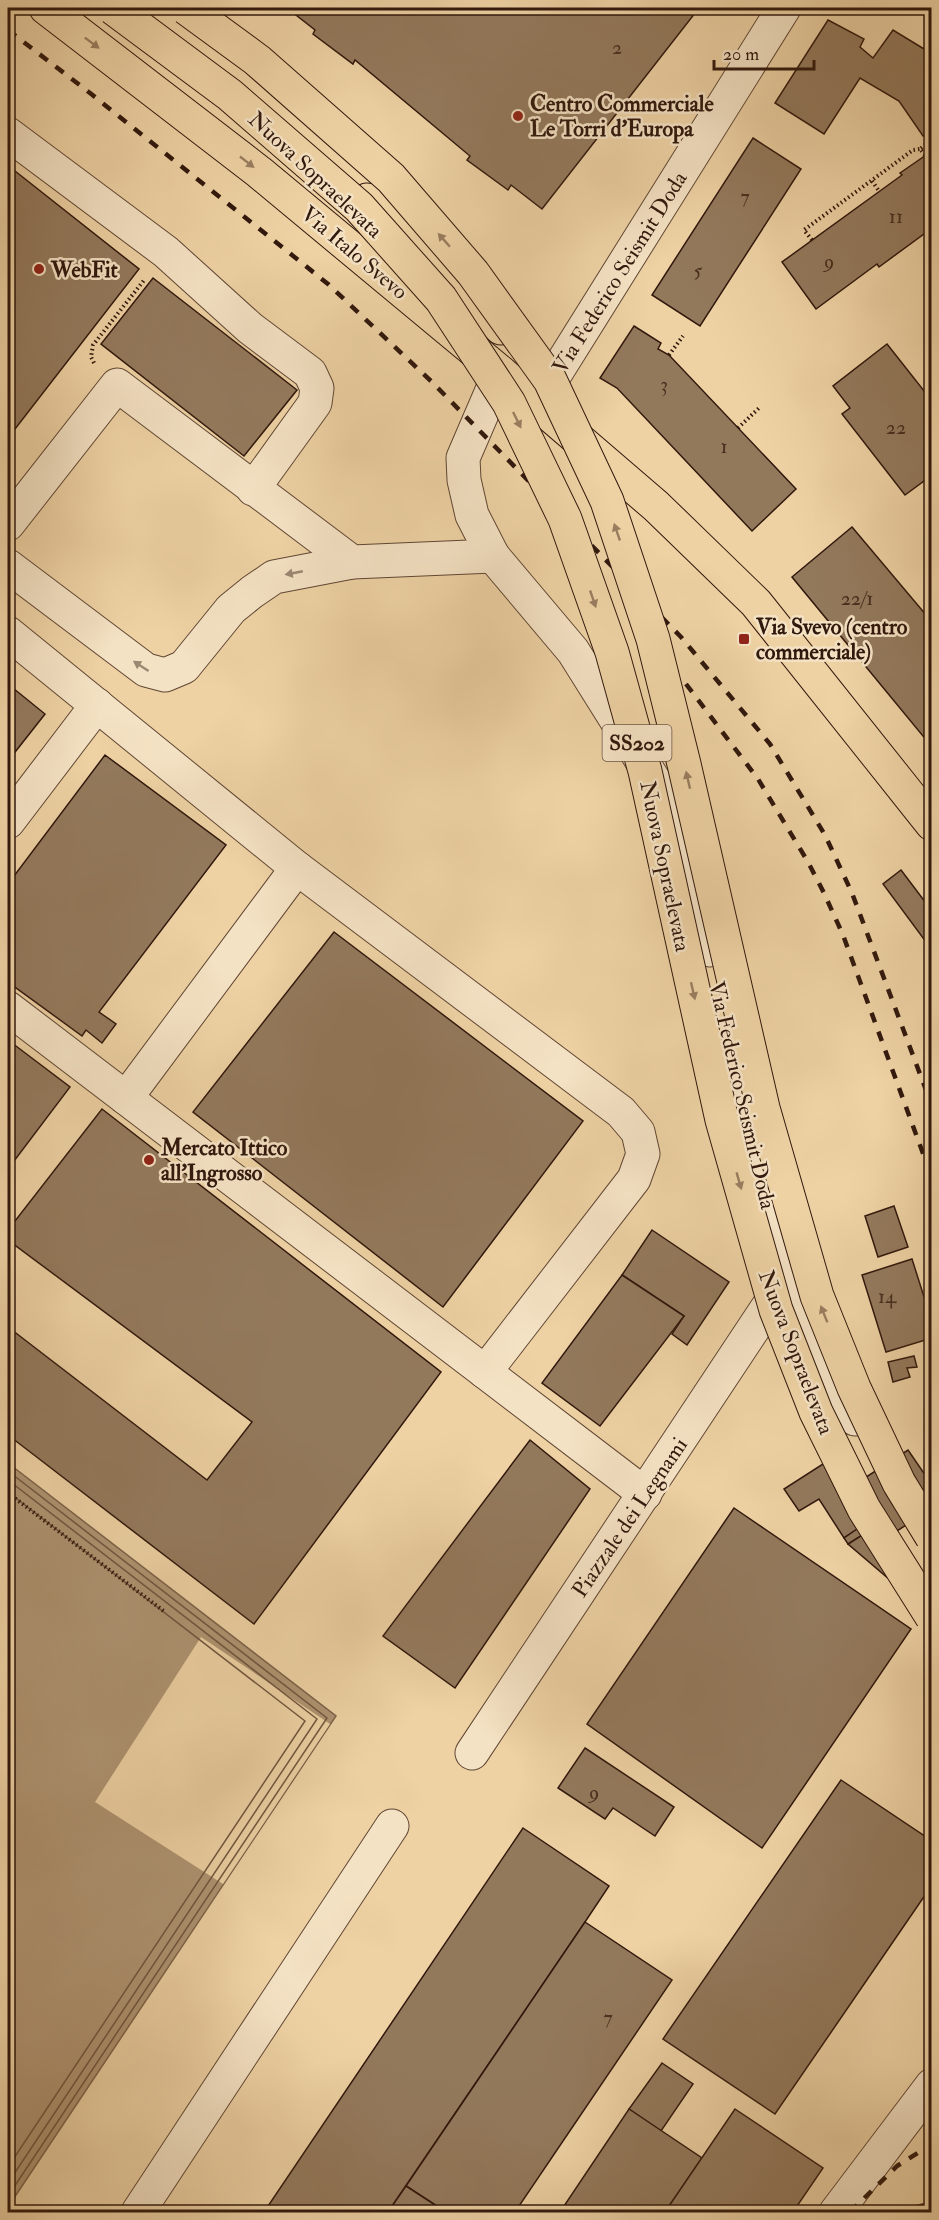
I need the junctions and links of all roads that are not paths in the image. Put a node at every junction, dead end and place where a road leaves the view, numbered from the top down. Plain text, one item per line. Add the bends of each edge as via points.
1 (46, 8) edge
2 (113, 8) edge
3 (130, 8) edge
4 (186, 8) edge
5 (784, 8) edge
6 (8, 135) edge
7 (500, 372) junction
8 (549, 384) junction
9 (253, 489) junction
10 (656, 506) junction
11 (8, 524) edge
12 (493, 556) junction
13 (352, 562) junction
14 (8, 566) edge
15 (8, 633) edge
16 (98, 705) junction
17 (8, 822) edge
18 (932, 824) edge
19 (297, 868) junction
20 (8, 1008) edge
21 (126, 1098) junction
22 (785, 1281) junction
23 (485, 1372) junction
24 (645, 1494) junction
25 (932, 1538) edge
26 (932, 1617) edge
27 (472, 1753) dead end
28 (392, 1826) dead end
29 (932, 2085) edge
30 (138, 2212) edge
31 (836, 2212) edge

1 -> 7 main road, Via Italo Svevo via 259,172
2 -> 26 main road, Nuova Sopraelevata / SS202, bridge via 230,95 359,207 441,299 510,403 565,519 612,652 645,771 722,1120 776,1310 816,1412 860,1499
3 - 8 main road, Via Italo Svevo via 278,124 408,235 504,332
25 -> 4 main road, Nuova Sopraelevata / SS202, bridge via 899,1483 854,1388 817,1296 763,1108 653,639 607,501 550,380 473,273 391,178 257,60
5 - 8 street, Via Federico Seismit Doda
6 - 9 street via 166,252 250,328 310,373 317,388 315,403
7 - 10 main road, Via Italo Svevo
7 - 12 street, Via Federico Seismit Doda via 463,458 472,515
8 - 10 main road, Via Italo Svevo
9 - 11 street via 117,385
9 - 13 street
10 - 18 main road, Via Italo Svevo via 756,603
12 - 13 street
12 - 22 street, Via Federico Seismit Doda via 573,651 679,820 737,1058
13 -> 14 street via 274,577 231,609 184,667 165,675 146,670
15 - 16 street
16 - 17 street
16 - 19 street
19 - 21 street
19 - 23 street via 621,1112 638,1132 643,1154 634,1179
20 - 21 street
21 - 23 street
22 - 24 street, Piazzale dei Legnami
22 - 25 street, Via Federico Seismit Doda via 828,1372 897,1490
23 - 24 street
24 - 27 street, Piazzale dei Legnami
28 - 30 street
29 - 31 street

